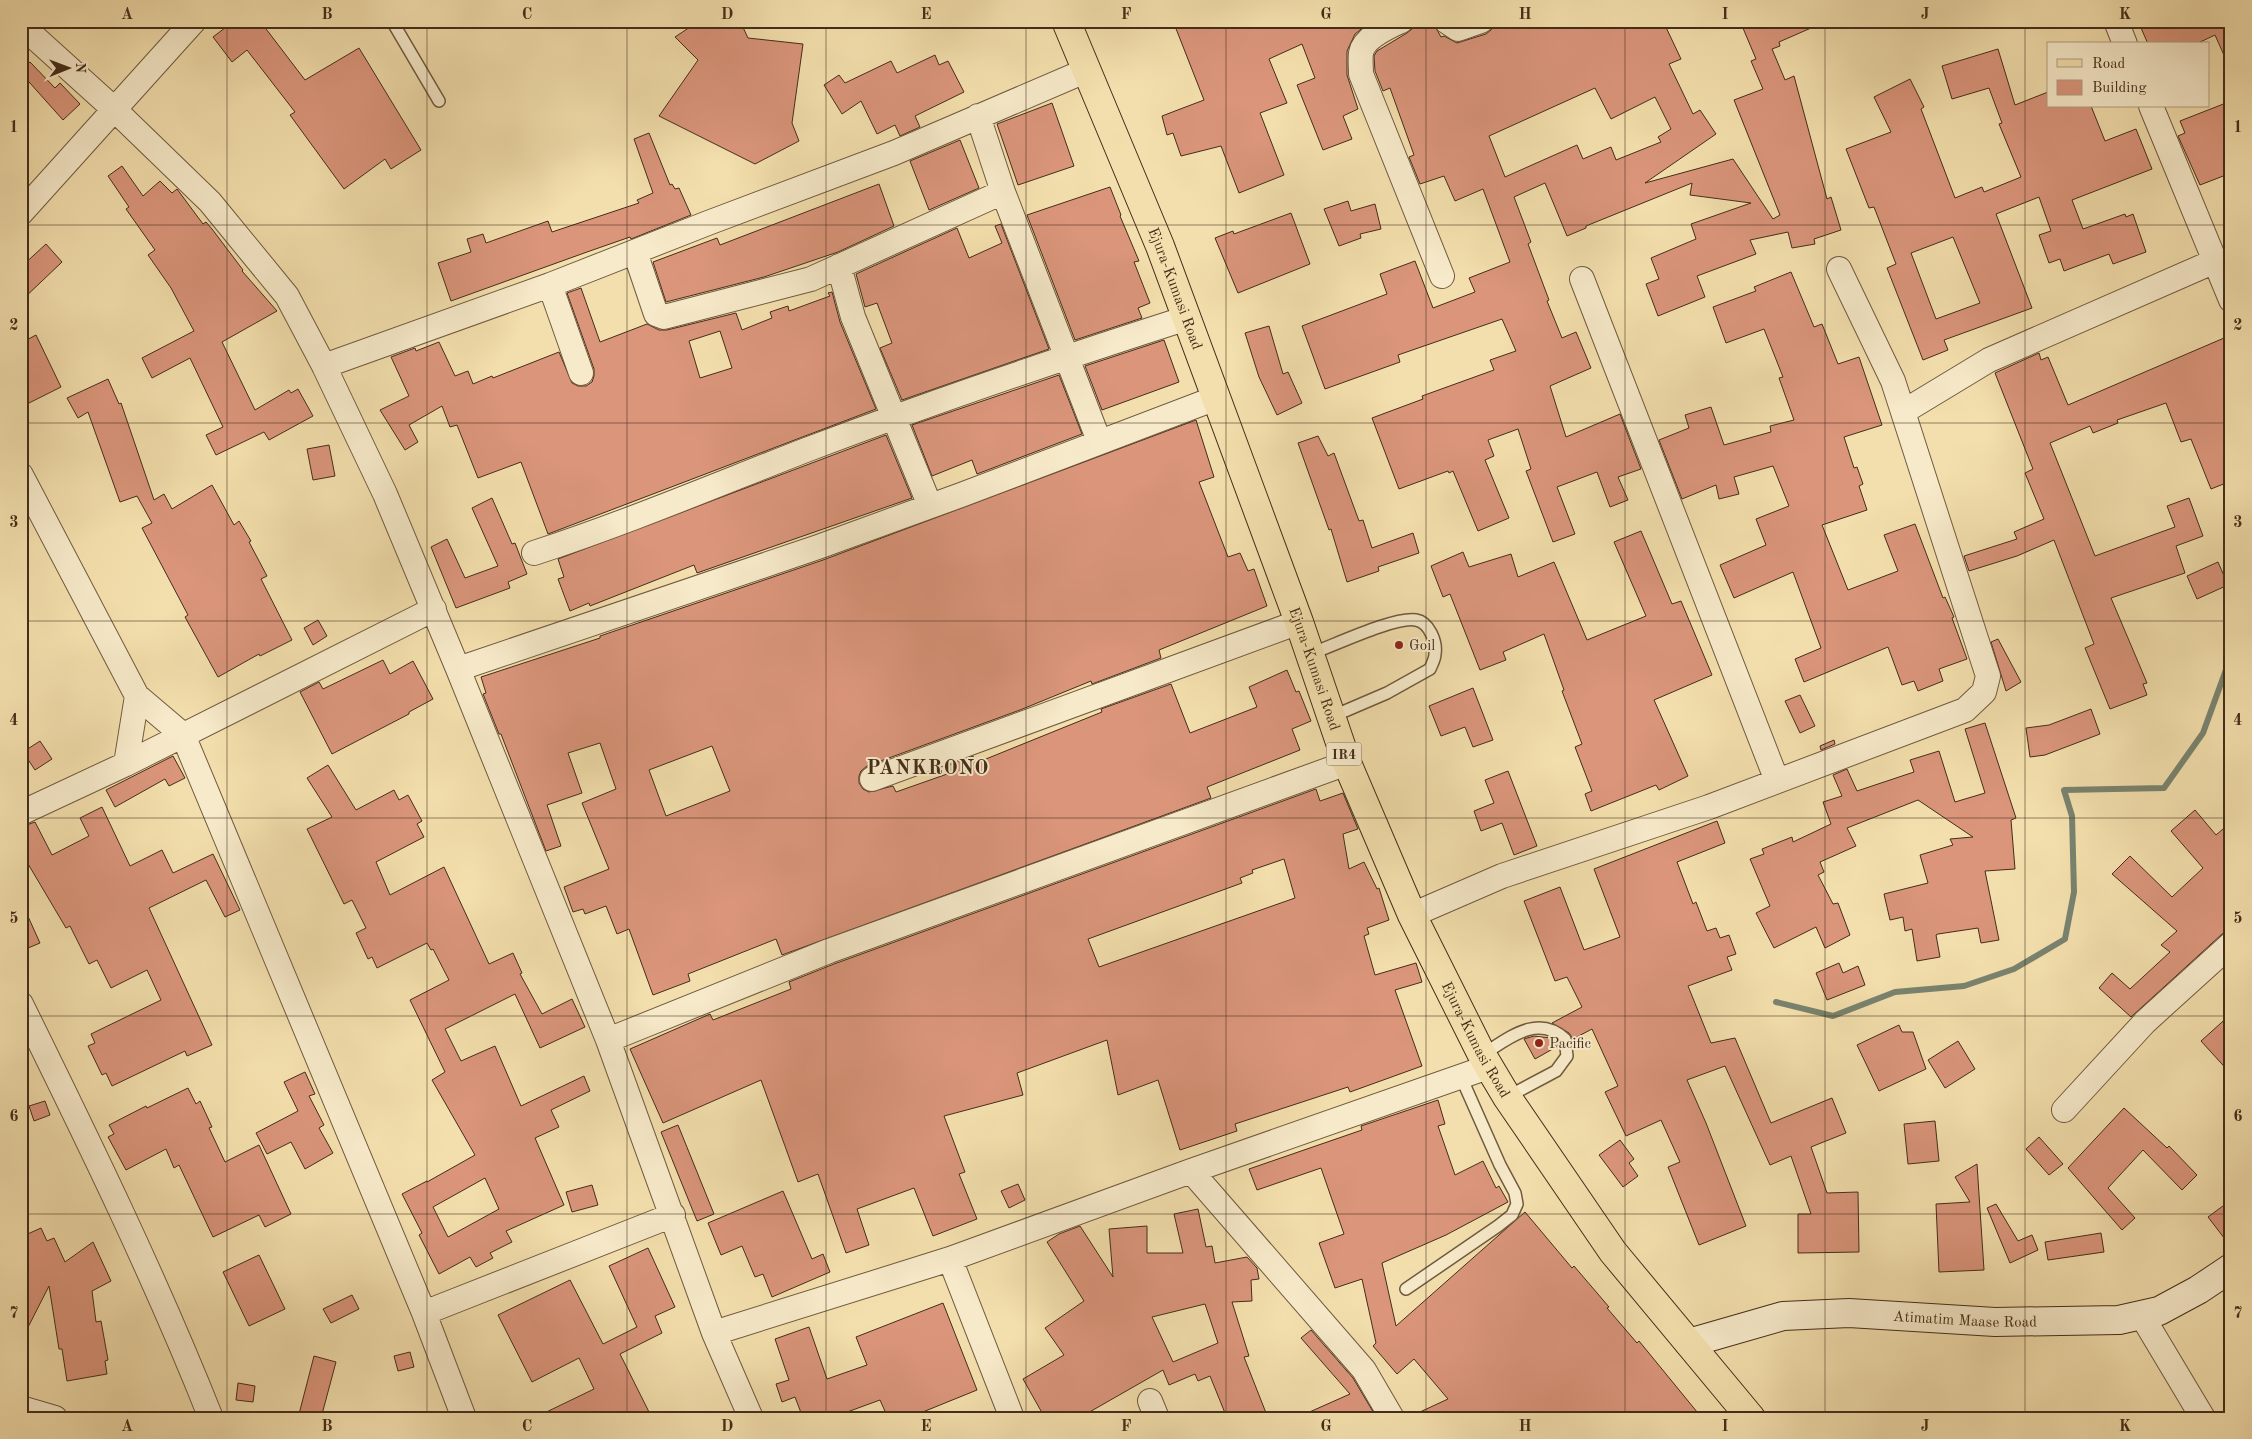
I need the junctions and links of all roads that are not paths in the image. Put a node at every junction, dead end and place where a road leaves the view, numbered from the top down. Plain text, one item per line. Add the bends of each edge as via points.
1 (194, 21) edge
2 (392, 21) edge
3 (1066, 21) edge
4 (1401, 21) edge
5 (1446, 21) edge
6 (1480, 21) edge
7 (2116, 21) edge
8 (21, 25) edge
9 (2124, 42) edge
10 (1085, 71) junction
11 (439, 101) dead end
12 (2152, 108) edge
13 (115, 110) junction
14 (978, 116) junction
15 (1003, 192) junction
16 (21, 213) edge
17 (634, 252) junction
18 (2215, 261) junction
19 (838, 266) junction
20 (1839, 269) dead end
21 (1442, 276) dead end
22 (1582, 279) dead end
23 (550, 285) junction
24 (2231, 300) edge
25 (1188, 318) junction
26 (1067, 356) junction
27 (324, 366) junction
28 (581, 373) dead end
29 (1216, 398) junction
30 (1903, 412) junction
31 (893, 419) junction
32 (1099, 441) junction
33 (21, 475) edge
34 (930, 506) junction
35 (534, 553) dead end
36 (434, 609) junction
37 (1299, 622) junction
38 (1310, 654) junction
39 (458, 669) junction
40 (137, 696) junction
41 (1331, 717) junction
42 (183, 735) junction
43 (1347, 763) junction
44 (126, 764) junction
45 (872, 779) dead end
46 (1777, 781) junction
47 (21, 813) edge
48 (1412, 914) junction
49 (2231, 944) edge
50 (21, 1004) edge
51 (608, 1040) junction
52 (1485, 1061) junction
53 (1461, 1077) junction
54 (1507, 1098) junction
55 (2064, 1110) dead end
56 (1191, 1171) junction
57 (672, 1214) junction
58 (950, 1258) junction
59 (2231, 1268) edge
60 (1406, 1288) dead end
61 (424, 1313) junction
62 (2142, 1316) junction
63 (714, 1333) junction
64 (1689, 1343) junction
65 (21, 1408) edge
66 (55, 1418) edge
67 (211, 1418) edge
68 (464, 1418) edge
69 (751, 1418) edge
70 (1012, 1418) edge
71 (1392, 1418) edge
72 (1751, 1418) edge
73 (2203, 1418) edge

1 - 13 street
2 - 11 lane
3 - 10 main road, Ejura-Kumasi Road / IR4
4 - 21 street via 1369,40 1361,52 1361,74
5 - 6 street via 1458,29
7 - 9 street
8 - 13 street
10 - 14 street
10 - 25 main road, Ejura-Kumasi Road / IR4
12 - 18 street
13 - 16 street
13 - 27 street via 210,202 257,257 287,296
14 - 15 street
14 - 17 street via 894,153
15 - 19 street
15 - 26 street
17 - 19 street via 656,314 664,317 811,278
17 - 23 street
18 - 24 street
18 - 30 street via 1990,360
19 - 31 street via 853,317
20 - 30 street via 1893,381
22 - 46 street
23 - 27 street
23 - 28 street
25 - 26 street
25 - 29 main road, Ejura-Kumasi Road / IR4
26 - 31 street
26 - 32 street
27 - 36 street via 385,494
29 - 32 street
29 - 37 main road, Ejura-Kumasi Road / IR4
30 - 46 street via 1981,651 1988,676 1984,692 1965,710
31 - 34 street
31 - 35 street via 598,532
32 - 34 street
33 - 40 street
34 - 39 street
36 - 39 street
36 - 42 street
37 - 38 main road, Ejura-Kumasi Road / IR4
37 - 45 street
38 - 41 main road, Ejura-Kumasi Road / IR4
38 - 41 lane via 1397,621 1416,620 1424,624 1434,642 1435,654 1430,668
39 - 51 street
40 - 42 street
40 - 44 street
41 - 43 main road, Ejura-Kumasi Road / IR4
42 - 44 street
42 - 61 street
43 - 48 main road, Ejura-Kumasi Road / IR4
43 - 51 street via 829,951
44 - 47 street
46 - 48 street via 1502,876
48 - 52 main road, Ejura-Kumasi Road / IR4
49 - 55 street via 2145,1022
50 - 67 street via 118,1207
51 - 57 street
52 - 53 street
52 - 54 main road, Ejura-Kumasi Road / IR4
52 - 54 lane via 1522,1031 1538,1028 1557,1031 1566,1039 1567,1056 1556,1071
53 - 56 street
53 - 60 lane via 1516,1193 1517,1204 1512,1215 1498,1226
54 - 64 main road, Ejura-Kumasi Road / IR4 via 1613,1252
56 - 58 street
56 - 71 street via 1364,1370
57 - 61 street
57 - 63 street
58 - 63 street
58 - 70 street
59 - 62 main road, Atimatim Maase Road via 2198,1290 2159,1311
61 - 68 street
62 - 64 main road, Atimatim Maase Road via 2101,1321 2005,1322 1849,1313 1783,1316
62 - 73 street
63 - 69 street
64 - 72 main road, Ejura-Kumasi Road / IR4
65 - 66 street

